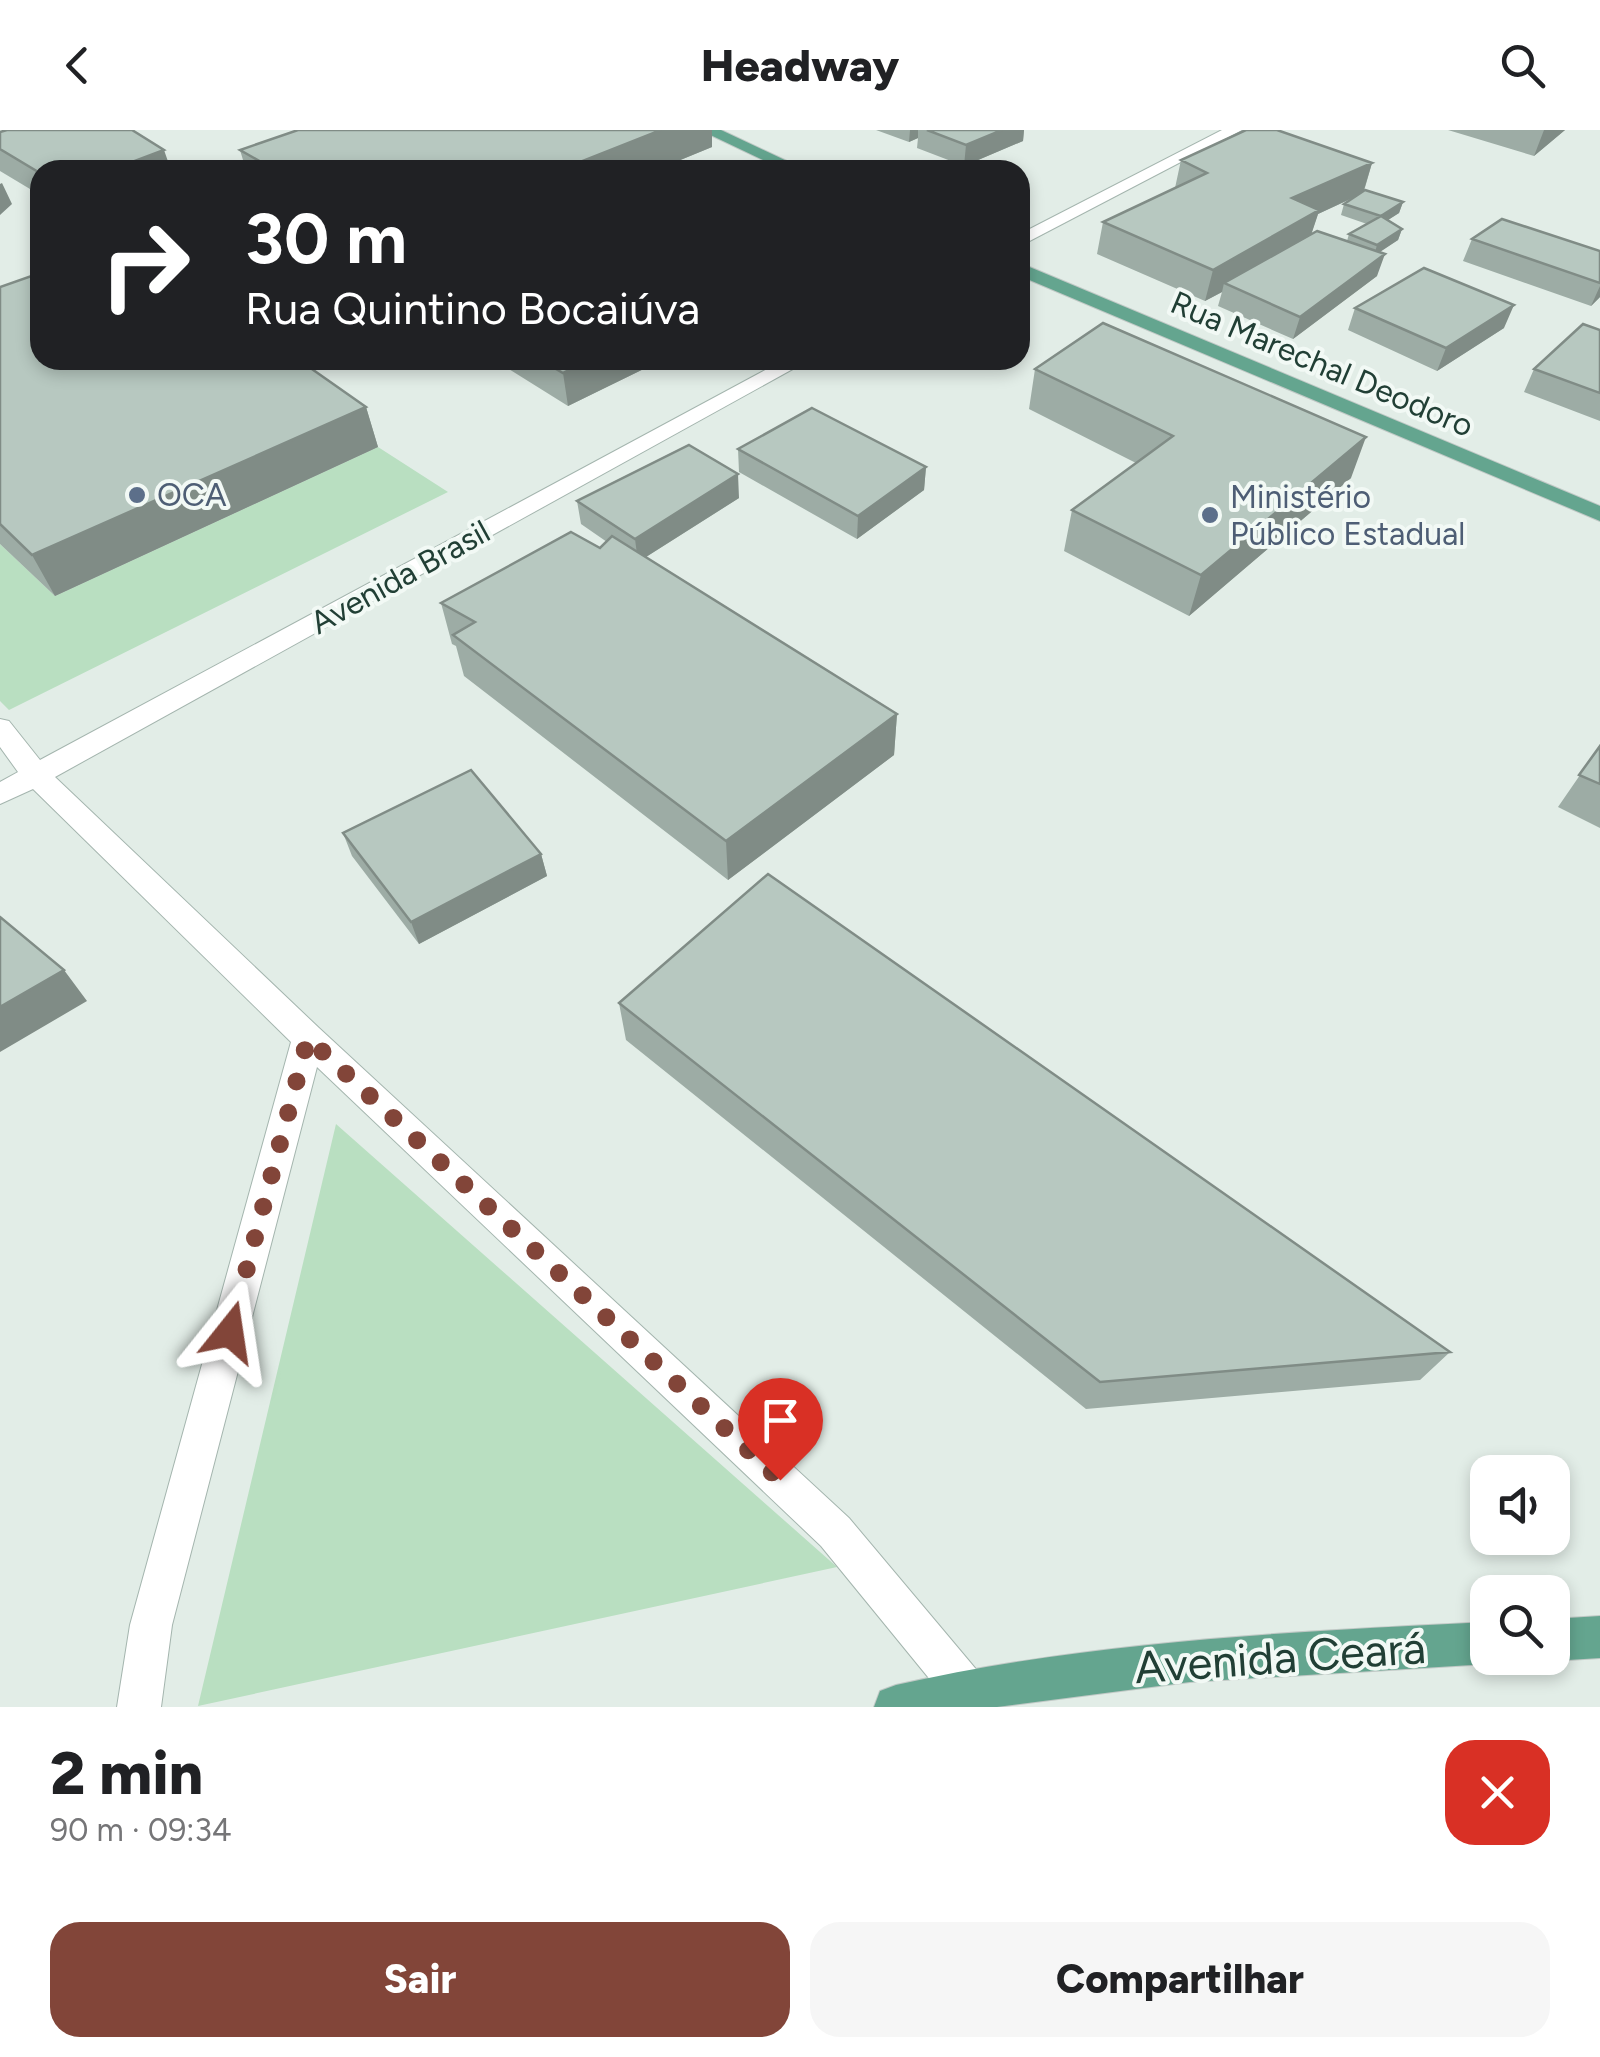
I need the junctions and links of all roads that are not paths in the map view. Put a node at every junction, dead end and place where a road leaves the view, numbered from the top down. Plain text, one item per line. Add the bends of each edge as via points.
1 (708, 130) edge
2 (1234, 130) edge
3 (776, 160) edge
4 (1030, 236) edge
5 (1030, 273) edge
6 (781, 370) edge
7 (1600, 514) edge
8 (0, 728) edge
9 (36, 774) junction
10 (0, 794) edge
11 (308, 1038) junction
12 (1600, 1638) edge
13 (1570, 1639) edge
14 (1470, 1644) edge
15 (965, 1689) junction
16 (138, 1707) edge
17 (896, 1707) edge

1 - 3 main road
2 - 4 street
5 - 7 main road, Rua Marechal Deodoro
6 - 9 street, Avenida Brasil
8 - 9 street
9 - 10 street, Avenida Brasil
9 - 11 street
11 - 15 street via 835,1532
11 - 16 street via 151,1625
12 - 13 main road
14 - 15 main road, Avenida Ceará via 1176,1660
15 - 17 main road, Avenida Ceará

